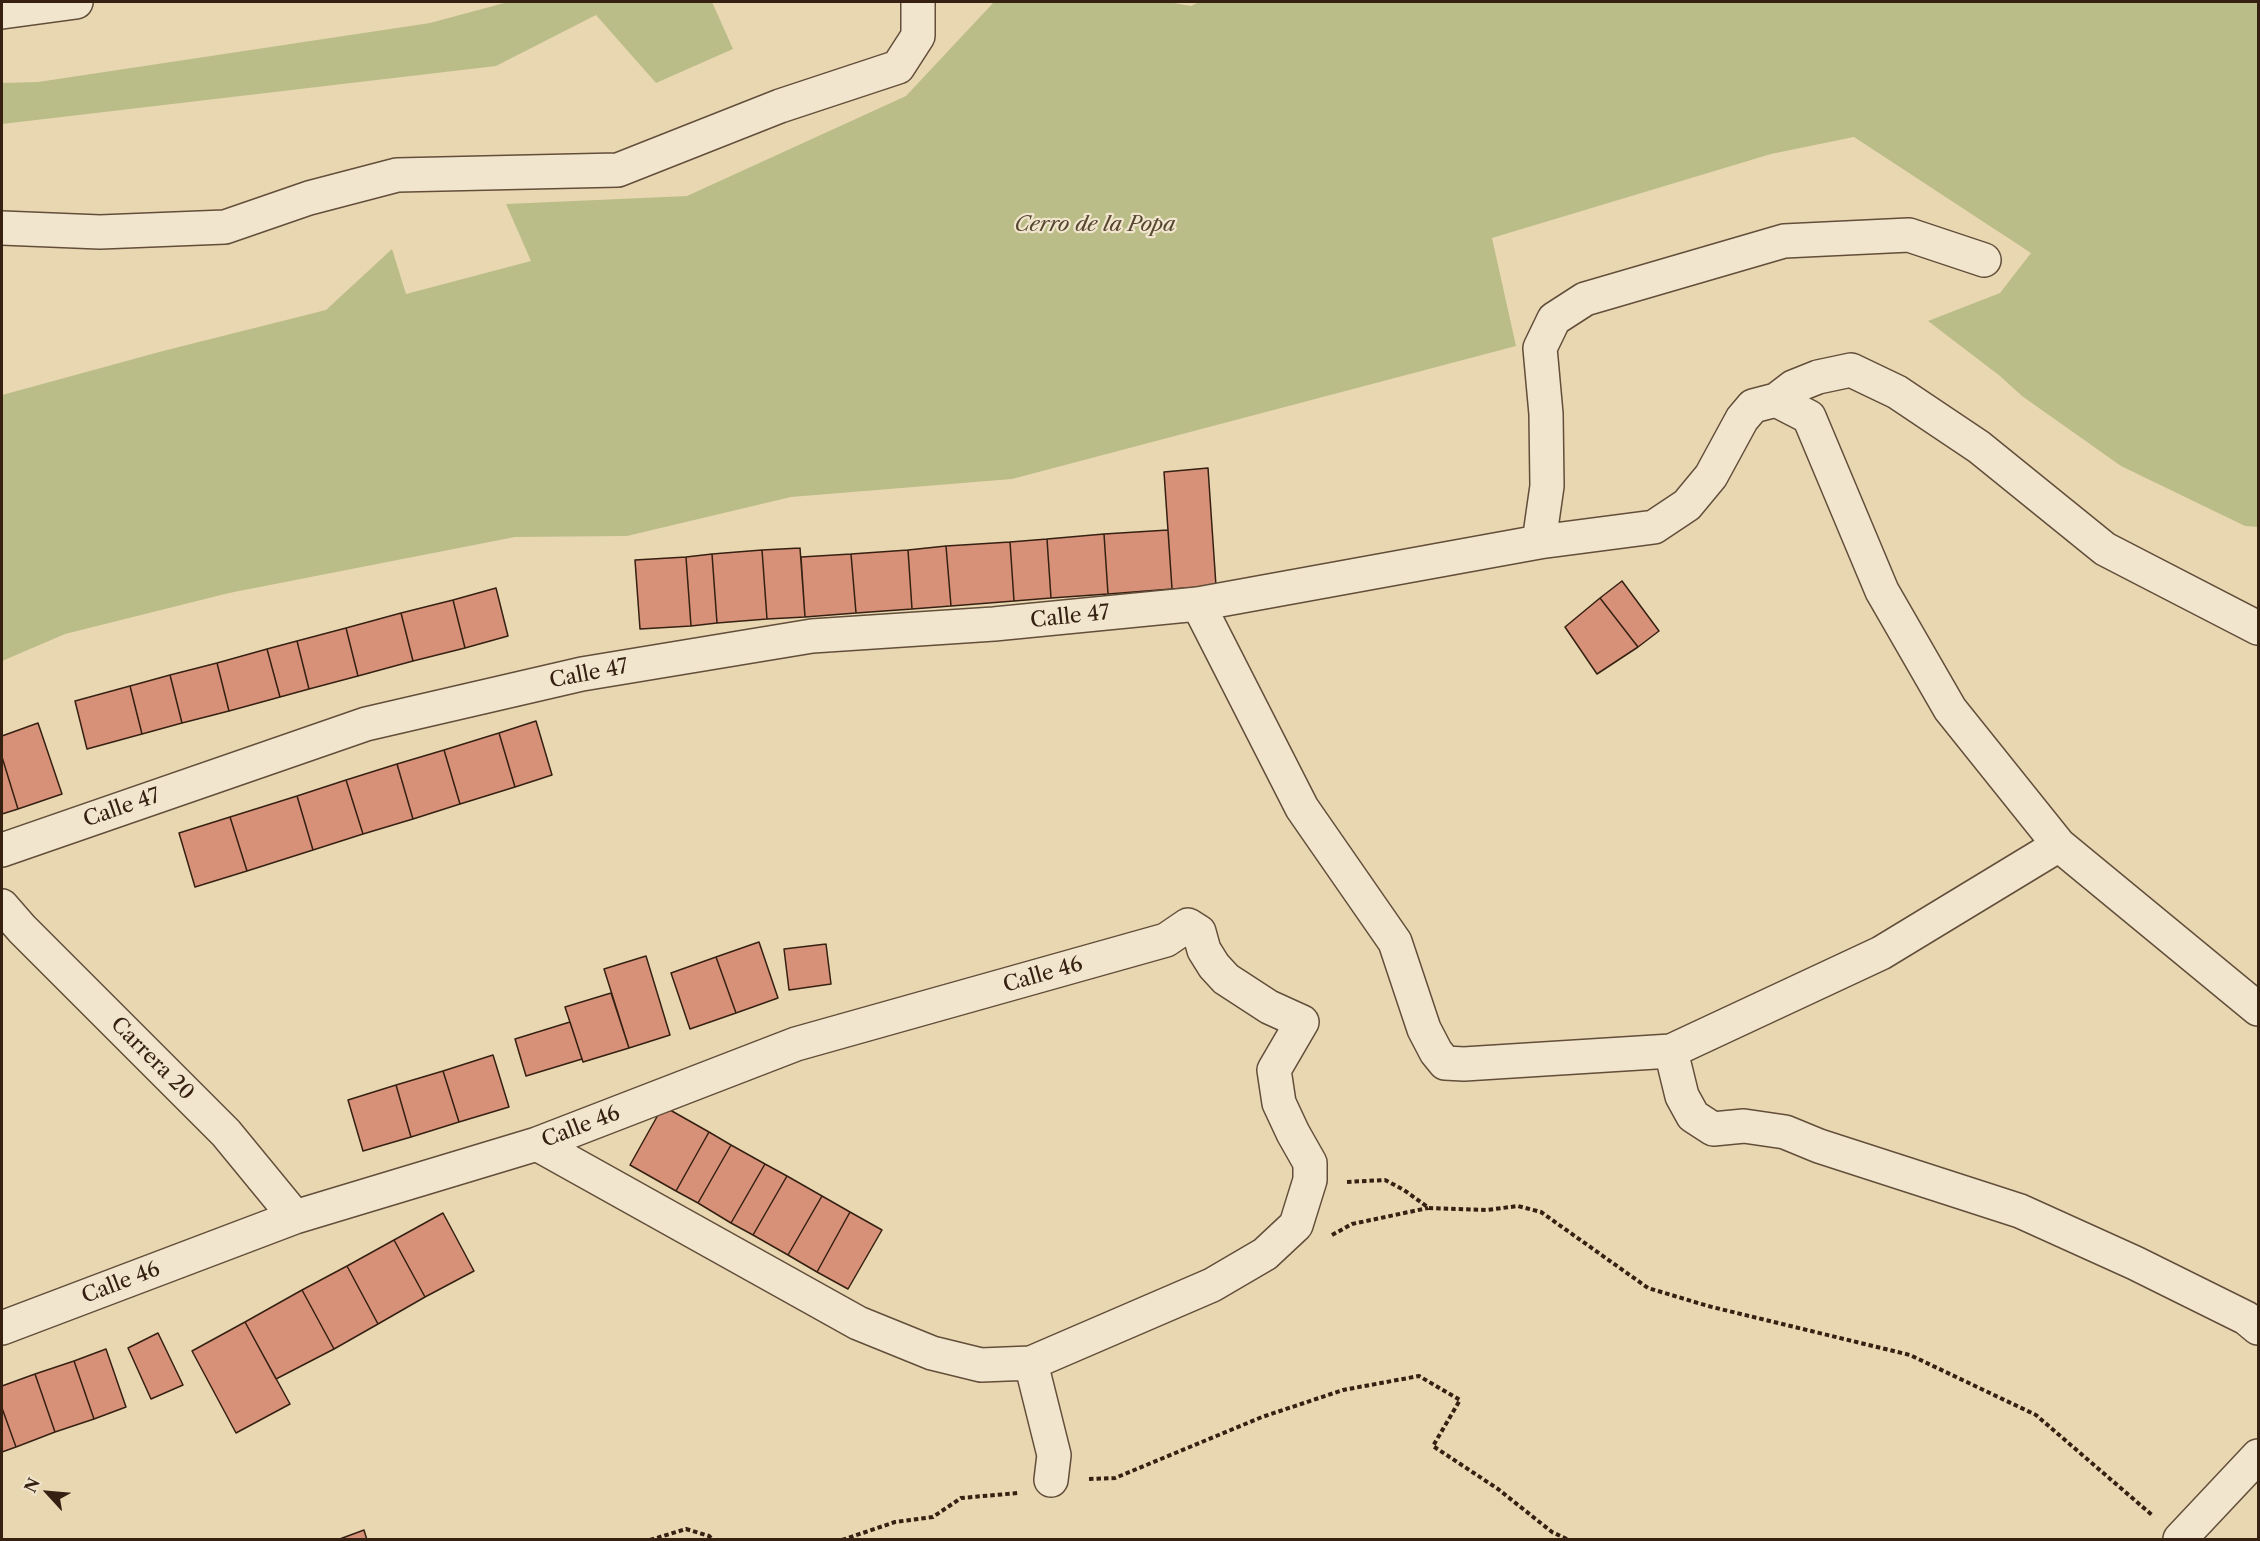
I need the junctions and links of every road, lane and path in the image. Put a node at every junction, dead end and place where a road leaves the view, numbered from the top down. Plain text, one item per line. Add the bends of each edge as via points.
1 (76, 2) edge
2 (918, 2) edge
3 (2, 12) edge
4 (2, 228) edge
5 (1984, 260) dead end
6 (1776, 400) junction
7 (1539, 542) junction
8 (1198, 604) junction
9 (2259, 628) edge
10 (2059, 845) junction
11 (2, 850) edge
12 (2, 906) edge
13 (2259, 1009) edge
14 (1671, 1051) junction
15 (537, 1144) junction
16 (1310, 1180) junction
17 (1429, 1208) junction
18 (294, 1217) junction
19 (1323, 1241) dead end
20 (2, 1328) edge
21 (2259, 1328) edge
22 (1031, 1362) junction
23 (2259, 1456) edge
24 (1051, 1480) junction
25 (650, 1539) edge
26 (713, 1539) edge
27 (842, 1539) edge
28 (1569, 1539) edge
29 (2180, 1539) edge

1 - 3 street
2 - 4 street via 918,36 898,68 780,106 618,170 397,175 309,198 225,227 100,232
5 - 7 street via 1908,235 1784,241 1585,299 1554,319 1540,348 1547,486
6 - 7 street, Calle 47 via 1753,406 1711,476 1687,505 1654,527
6 - 9 street, Calle 47 via 1793,387 1851,370 1897,392 1979,447 2105,549
6 - 10 street via 1809,417 1882,591 1950,709
7 - 8 street, Calle 47
8 - 11 street, Calle 47 via 994,624 812,636 582,674 366,724
8 - 14 street via 1302,808 1395,942 1424,1029 1445,1062
10 - 13 street
10 - 14 street via 1881,953
12 - 18 street, Carrera 20 via 225,1133
14 - 21 street via 1682,1096 1693,1116 1713,1129 1744,1126 1785,1132 2020,1211 2135,1263
15 - 16 street, Calle 46 via 796,1044 1166,940 1188,925 1199,932 1204,950 1226,979 1269,1007 1302,1022 1274,1070 1279,1103 1310,1163
15 - 18 street, Calle 46
15 - 22 street via 858,1323 932,1353 981,1365
16 - 17 path via 1385,1180
16 - 22 street via 1296,1225 1265,1254 1212,1285
17 - 19 path via 1352,1224
17 - 29 path via 1487,1210 1518,1206 1540,1212 1648,1288 1910,1354 2036,1415
18 - 20 street, Calle 46
22 - 24 street via 1054,1455
23 - 29 street
24 - 27 path via 1028,1492 961,1498 933,1517 895,1522
24 - 28 path via 1115,1478 1272,1414 1343,1390 1419,1376 1460,1400 1433,1446 1552,1532
25 - 26 path via 686,1529

